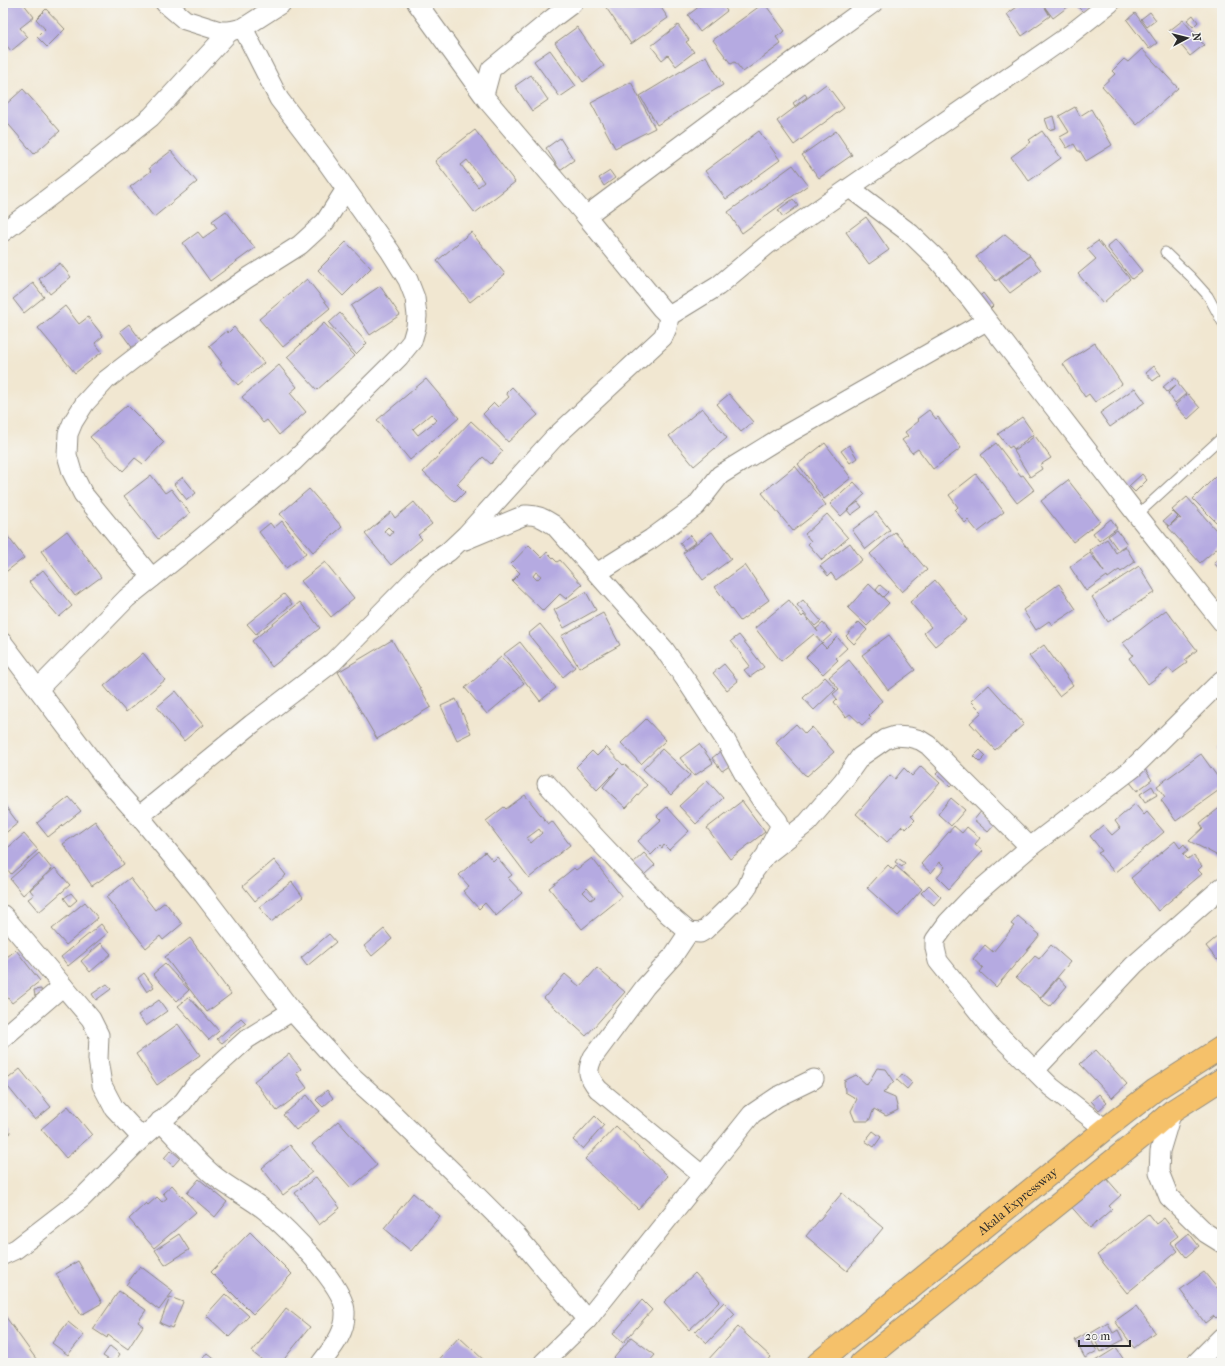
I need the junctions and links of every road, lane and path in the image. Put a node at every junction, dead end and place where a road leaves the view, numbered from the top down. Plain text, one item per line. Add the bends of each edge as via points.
1 (165, 3) edge
2 (282, 3) edge
3 (417, 3) edge
4 (573, 3) edge
5 (873, 3) edge
6 (1110, 3) edge
7 (236, 30) junction
8 (464, 68) junction
9 (491, 69) junction
10 (484, 95) junction
11 (850, 188) junction
12 (346, 189) junction
13 (586, 216) junction
14 (3, 232) edge
15 (1165, 252) dead end
16 (669, 316) junction
17 (986, 321) junction
18 (1222, 322) edge
19 (1222, 437) edge
20 (1137, 515) junction
21 (456, 543) junction
22 (597, 572) junction
23 (152, 578) junction
24 (1222, 622) edge
25 (3, 643) edge
26 (1222, 680) edge
27 (38, 689) junction
28 (547, 784) dead end
29 (139, 816) junction
30 (1030, 847) junction
31 (766, 855) junction
32 (1222, 887) edge
33 (3, 916) edge
34 (689, 932) junction
35 (63, 986) junction
36 (292, 1011) junction
37 (3, 1038) edge
38 (1222, 1047) edge
39 (1035, 1070) junction
40 (814, 1079) dead end
41 (1222, 1079) edge
42 (1154, 1090) junction
43 (1172, 1111) junction
44 (160, 1121) junction
45 (1105, 1129) junction
46 (142, 1138) junction
47 (703, 1176) junction
48 (1222, 1243) edge
49 (3, 1255) edge
50 (587, 1320) junction
51 (1222, 1337) edge
52 (321, 1363) edge
53 (543, 1363) edge
54 (818, 1363) edge
55 (861, 1363) edge
56 (1196, 1363) edge

1 - 7 street via 185,20 220,31
2 - 7 street
3 - 8 street
4 - 9 street
5 - 13 street
6 - 11 street via 1068,36
7 - 12 street via 279,99
7 - 14 street via 151,117
8 - 9 street
8 - 10 street
9 - 10 street
10 - 13 street
11 - 16 street via 767,245 718,286
11 - 17 street via 911,234 937,259
12 - 23 street via 408,280 415,298 417,316 412,341 293,462
12 - 23 street via 325,222 300,245 158,340 106,380 85,403 73,422 68,434 67,455 83,494
13 - 16 street
15 - 18 lane via 1208,296
16 - 21 street via 663,338 553,439
17 - 20 street
17 - 22 street via 720,475 696,506 651,539
19 - 20 lane
20 - 24 street
21 - 22 street via 515,518 534,514 554,525
21 - 29 street via 448,552 426,567 333,662
22 - 31 street via 664,649 762,801 778,820 780,827
23 - 27 street via 127,598
25 - 27 street
26 - 30 street via 1132,769
27 - 29 street via 105,778
28 - 34 street via 668,914
29 - 36 street via 203,894
30 - 31 street via 928,744 910,737 896,736 886,739 860,757 844,782 807,823
30 - 39 street via 972,896 948,922 935,940 934,948 938,961 990,1026
31 - 34 street via 754,871 748,888 737,900 705,930 700,933
32 - 39 street via 1134,965
33 - 35 street
34 - 47 street via 673,956 645,987 592,1057 589,1074 598,1088
35 - 37 street
35 - 46 street via 92,1019 99,1035 98,1059 102,1085 114,1108
36 - 44 street via 246,1039 194,1087 183,1102
36 - 50 street via 345,1070 517,1236
38 - 42 main road, Akala Expressway
39 - 45 street
40 - 47 street via 777,1097 752,1114
41 - 43 main road
42 - 43 main road
42 - 45 main road, Akala Expressway
43 - 48 street via 1160,1151 1159,1172 1169,1197 1206,1233
43 - 55 main road
44 - 46 street
44 - 52 street via 211,1173 265,1210 290,1232 318,1263 341,1297 345,1310 345,1325 339,1340
45 - 54 main road, Akala Expressway
46 - 49 street via 81,1199 16,1249
47 - 50 street
50 - 53 street
51 - 56 street

